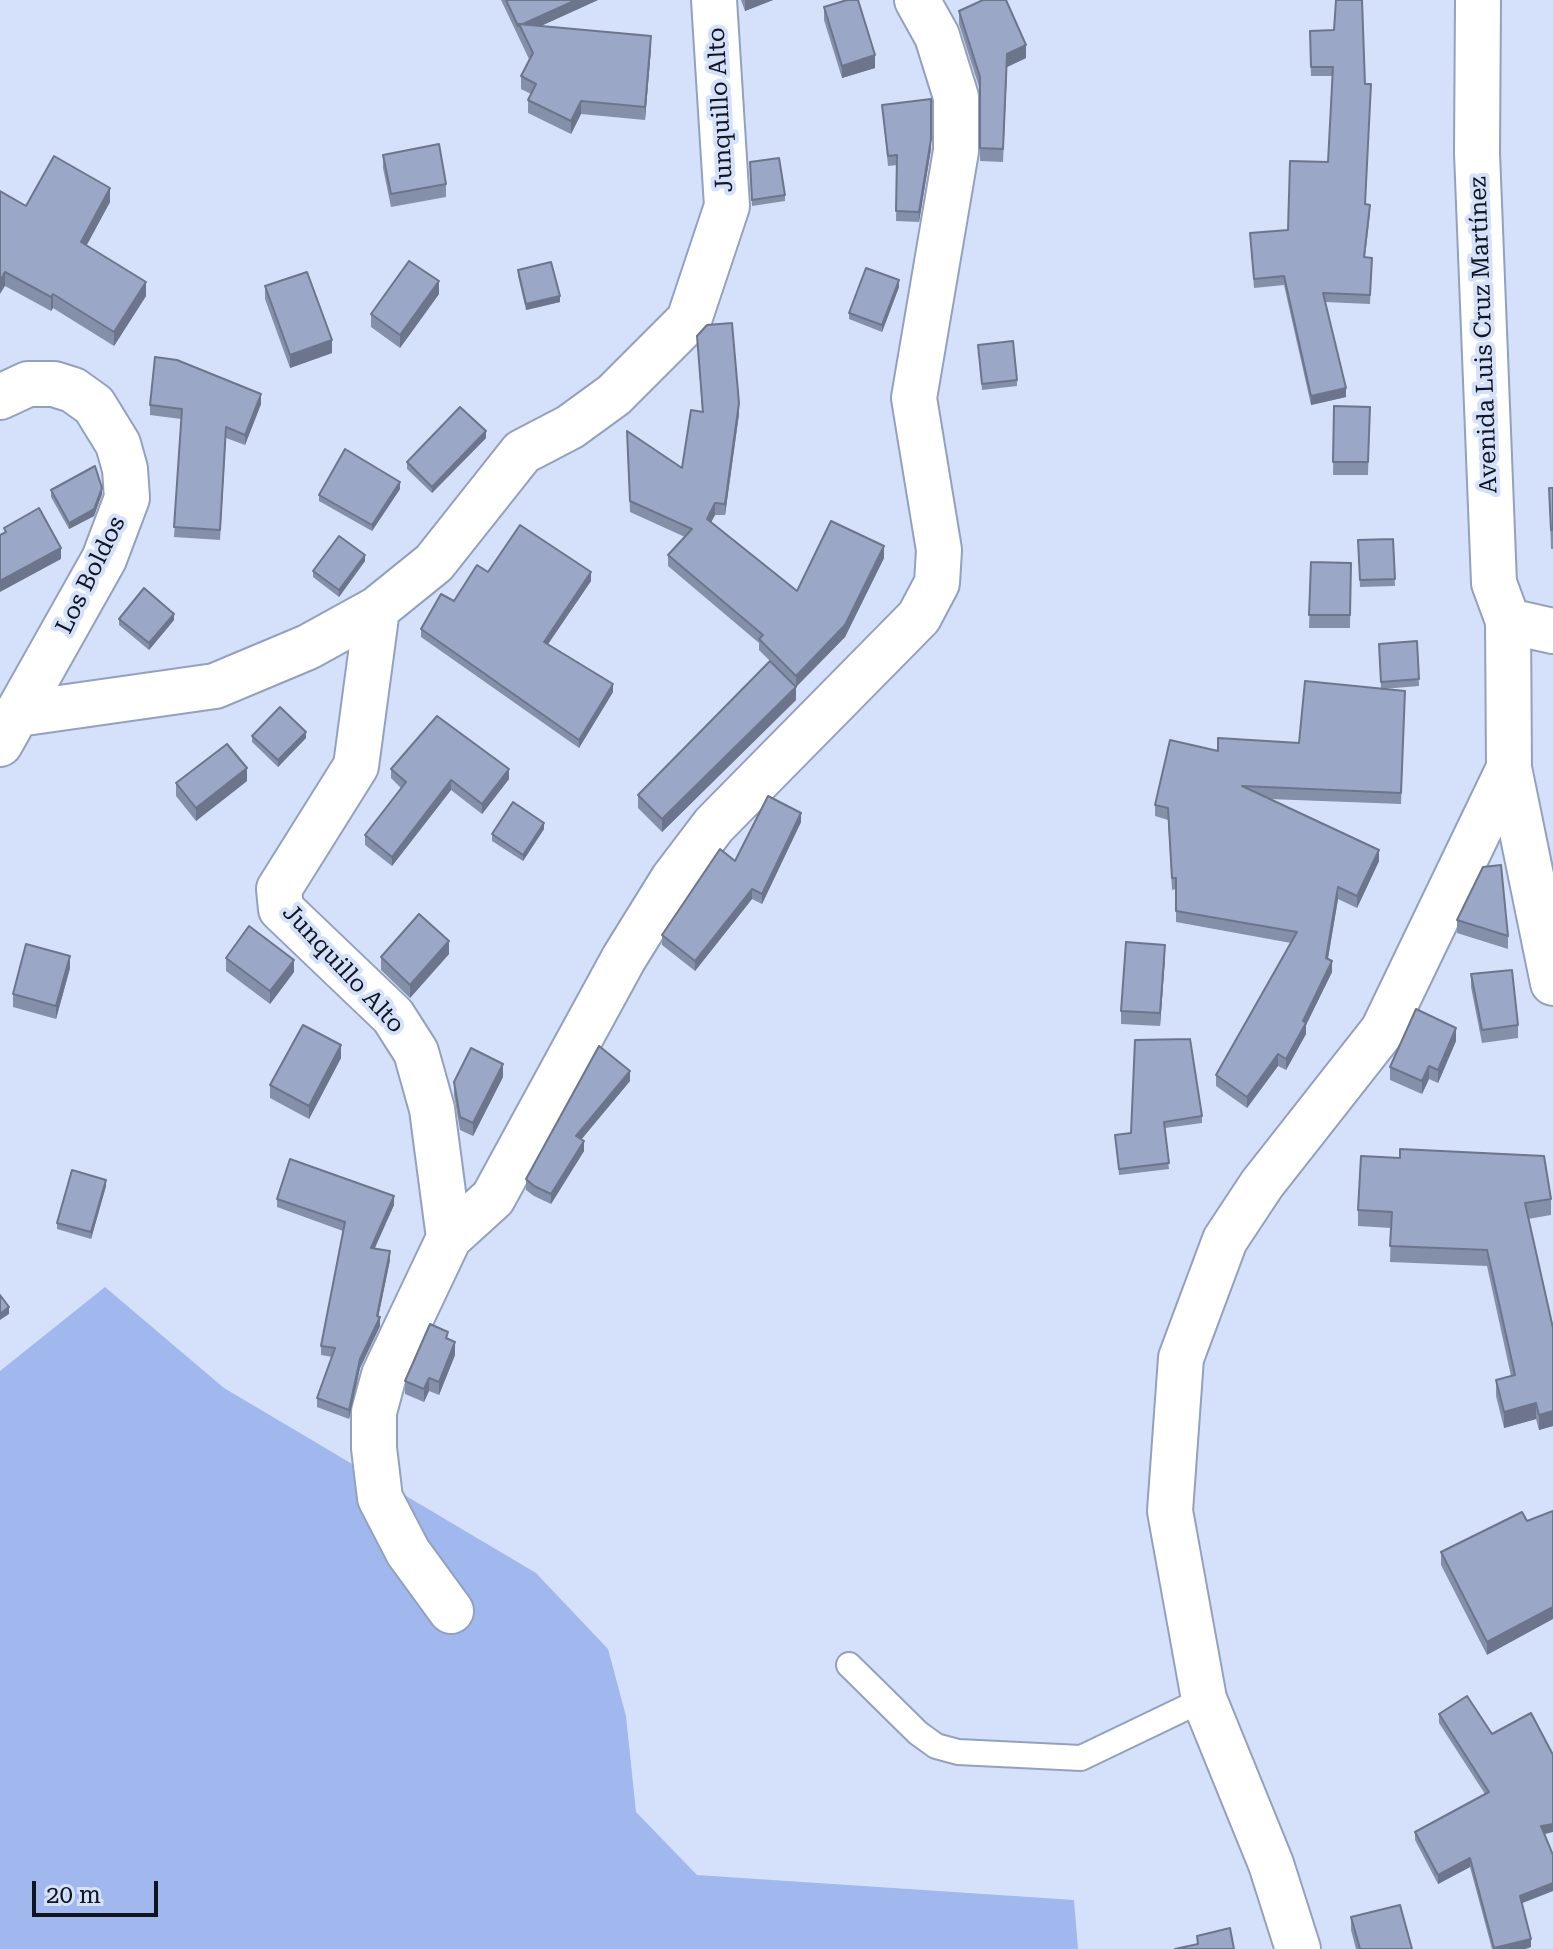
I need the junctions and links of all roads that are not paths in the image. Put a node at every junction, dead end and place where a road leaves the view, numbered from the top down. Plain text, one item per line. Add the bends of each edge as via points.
1 (714, 0) edge
2 (917, 0) edge
3 (1478, 0) edge
4 (0, 397) edge
5 (377, 609) junction
6 (1508, 621) junction
7 (1553, 631) edge
8 (9, 729) edge
9 (1509, 768) junction
10 (1553, 983) edge
11 (449, 1238) junction
12 (451, 1611) dead end
13 (849, 1665) dead end
14 (1204, 1699) junction
15 (1298, 1949) edge

1 - 5 street, Junquillo Alto via 727,206 689,320 614,395 570,427 522,452 434,563
2 - 11 street via 937,36 956,97 956,151 914,398 939,550 937,583 927,606 901,636 714,825 673,879 493,1198
3 - 6 street, Avenida Luis Cruz Martínez via 1477,153 1494,583
4 - 8 street, Los Boldos via 28,384 54,384 83,397 100,413 118,444 126,483 122,519 104,559
5 - 8 street via 308,647 215,686
5 - 11 street, Junquillo Alto via 356,766 286,875 278,899 281,909 393,1016 416,1052 432,1109
6 - 7 street
6 - 9 street, Avenida Luis Cruz Martínez
9 - 10 street
9 - 14 street via 1383,1030 1262,1184 1225,1240 1181,1358 1170,1511
11 - 12 street via 384,1375 374,1412 374,1448 380,1498 408,1552
13 - 14 lane via 918,1733 936,1746 958,1752 1081,1758
14 - 15 street via 1271,1864

